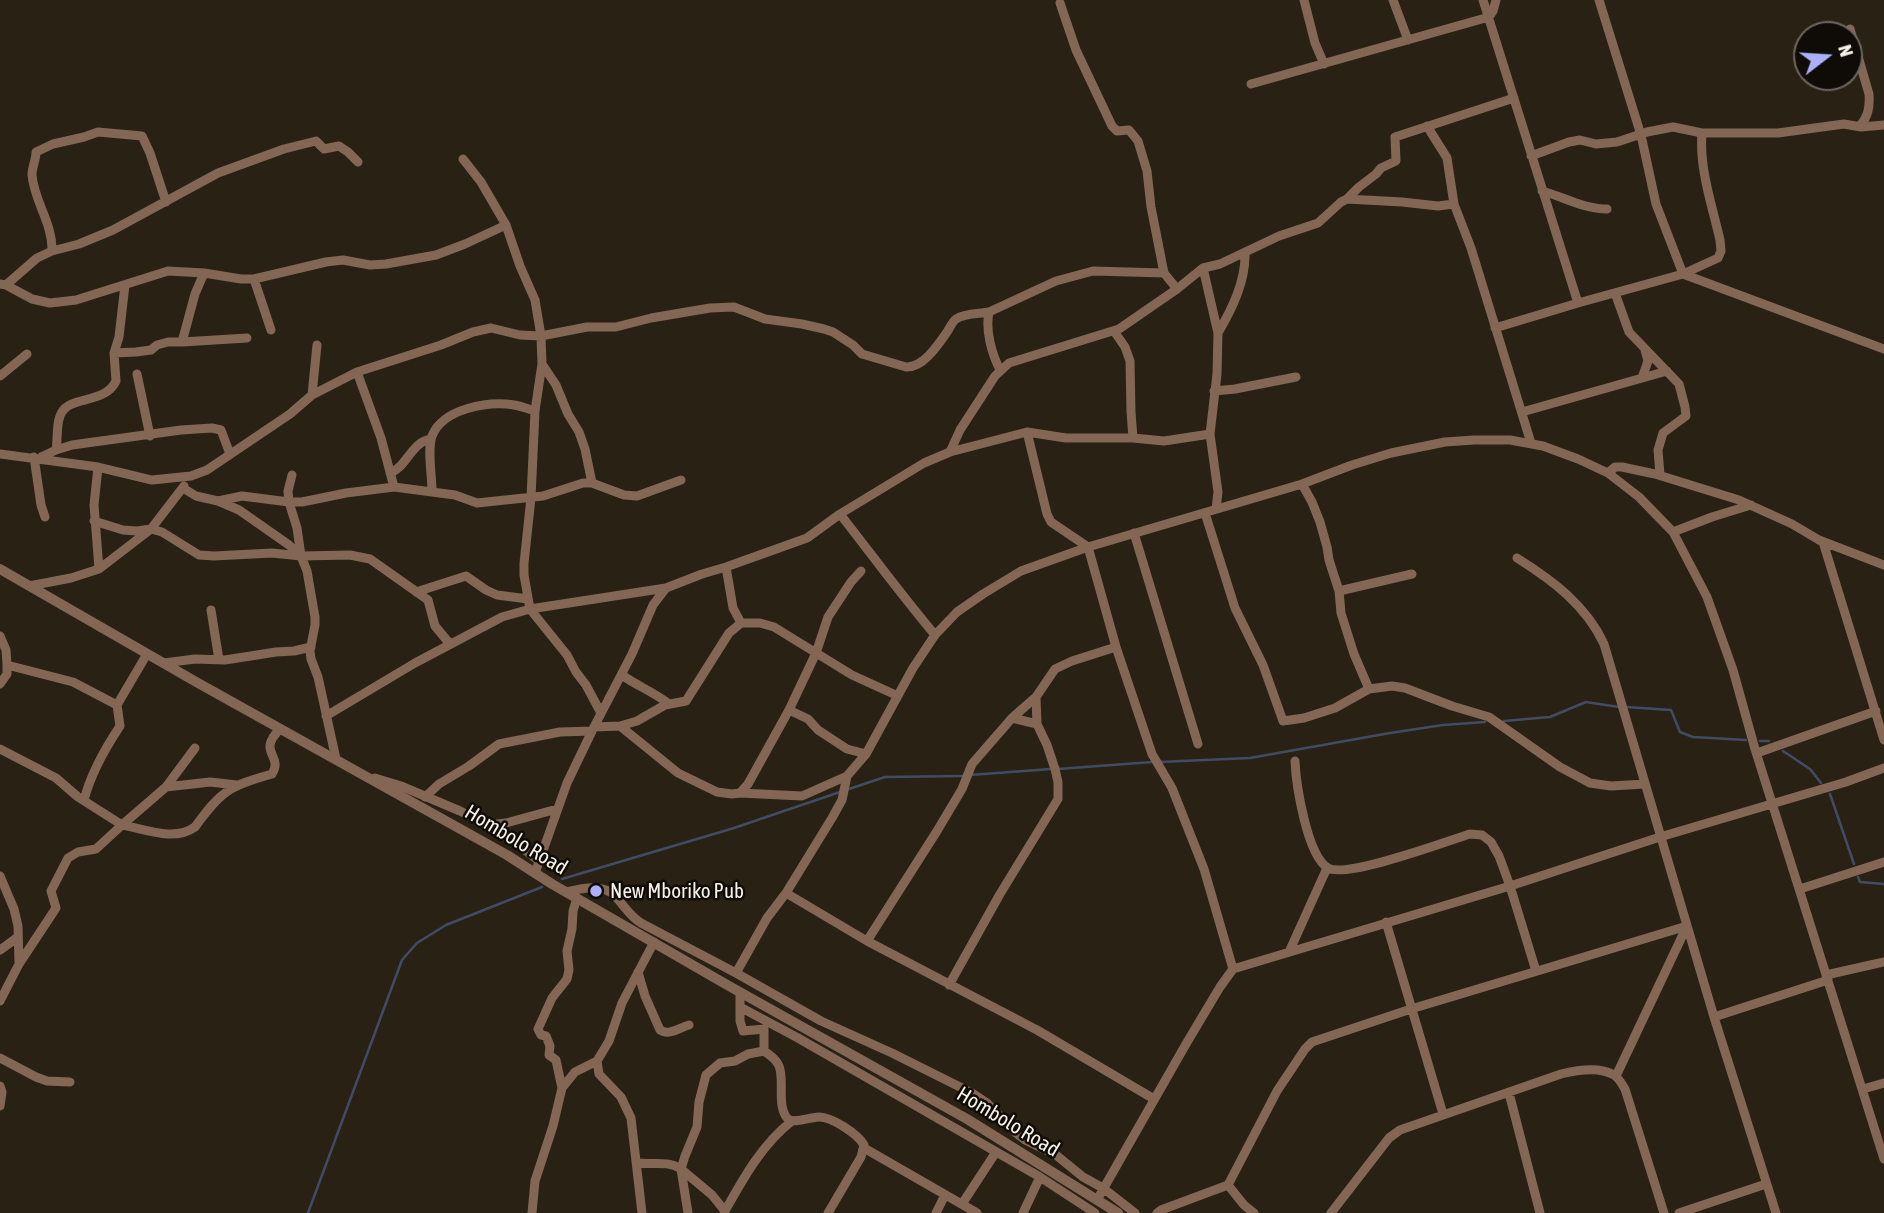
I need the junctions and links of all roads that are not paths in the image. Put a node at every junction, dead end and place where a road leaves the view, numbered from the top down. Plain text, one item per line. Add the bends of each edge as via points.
1 (1304, 0) edge
2 (1392, 0) edge
3 (1496, 0) edge
4 (1599, 0) edge
5 (1484, 1) edge
6 (1060, 3) dead end
7 (1489, 17) junction
8 (1408, 40) junction
9 (1324, 64) junction
10 (1863, 73) edge
11 (1251, 85) dead end
12 (1514, 98) junction
13 (1884, 125) edge
14 (1427, 126) junction
15 (1860, 126) junction
16 (1702, 133) junction
17 (1641, 135) junction
18 (1531, 156) junction
19 (463, 159) dead end
20 (358, 162) dead end
21 (1542, 191) junction
22 (1347, 199) junction
23 (166, 202) junction
24 (1454, 204) junction
25 (1607, 209) dead end
26 (506, 225) junction
27 (52, 251) junction
28 (1245, 252) junction
29 (1202, 268) junction
30 (204, 273) junction
31 (1164, 273) junction
32 (1683, 274) junction
33 (254, 279) junction
34 (3, 285) edge
35 (125, 285) junction
36 (1177, 289) junction
37 (1615, 293) junction
38 (1578, 303) junction
39 (989, 312) junction
40 (1495, 328) junction
41 (271, 330) dead end
42 (1114, 331) junction
43 (1218, 333) junction
44 (541, 336) junction
45 (247, 338) dead end
46 (182, 342) junction
47 (317, 345) dead end
48 (1645, 348) junction
49 (1884, 349) edge
50 (114, 353) junction
51 (27, 354) dead end
52 (542, 364) junction
53 (1000, 370) junction
54 (2, 372) edge
55 (357, 372) junction
56 (1667, 372) junction
57 (137, 374) dead end
58 (1296, 377) dead end
59 (1642, 379) junction
60 (1214, 391) junction
61 (312, 395) junction
62 (535, 411) junction
63 (1522, 412) junction
64 (1027, 432) junction
65 (1210, 434) junction
66 (150, 436) junction
67 (1133, 438) junction
68 (431, 439) junction
69 (1531, 443) junction
70 (56, 450) junction
71 (950, 452) junction
72 (0, 453) edge
73 (230, 454) junction
74 (37, 458) junction
75 (98, 467) junction
76 (390, 473) junction
77 (1608, 473) junction
78 (292, 475) dead end
79 (1660, 475) junction
80 (191, 476) junction
81 (681, 480) dead end
82 (592, 484) junction
83 (1302, 484) junction
84 (394, 487) junction
85 (183, 488) junction
86 (432, 491) junction
87 (531, 498) junction
88 (218, 500) junction
89 (289, 502) junction
90 (1753, 505) junction
91 (1216, 509) junction
92 (1205, 513) junction
93 (840, 514) junction
94 (45, 517) dead end
95 (94, 521) junction
96 (151, 528) junction
97 (1673, 532) junction
98 (1134, 533) junction
99 (1823, 542) junction
100 (1088, 547) junction
101 (301, 556) junction
102 (1517, 558) dead end
103 (1884, 565) edge
104 (726, 567) junction
105 (0, 569) edge
106 (99, 569) junction
107 (861, 571) dead end
108 (1412, 573) dead end
109 (29, 586) junction
110 (666, 588) junction
111 (1339, 591) junction
112 (416, 592) junction
113 (529, 604) junction
114 (211, 610) dead end
115 (741, 623) junction
116 (935, 635) junction
117 (0, 636) edge
118 (450, 645) junction
119 (311, 647) junction
120 (1116, 647) junction
121 (816, 653) junction
122 (147, 654) junction
123 (219, 660) junction
124 (164, 663) junction
125 (7, 665) junction
126 (622, 675) junction
127 (0, 684) edge
128 (1369, 689) junction
129 (898, 696) junction
130 (1036, 697) junction
131 (669, 704) junction
132 (117, 705) junction
133 (789, 710) junction
134 (1877, 712) junction
135 (601, 713) junction
136 (326, 716) junction
137 (1012, 718) junction
138 (1037, 724) junction
139 (620, 726) junction
140 (280, 729) junction
141 (593, 729) junction
142 (1884, 740) edge
143 (1198, 744) dead end
144 (195, 748) dead end
145 (0, 749) edge
146 (1757, 753) junction
147 (866, 754) junction
148 (336, 759) junction
149 (1294, 761) dead end
150 (1884, 768) edge
151 (847, 776) junction
152 (370, 777) junction
153 (1644, 784) junction
154 (237, 785) junction
155 (166, 787) junction
156 (740, 793) junction
157 (425, 797) junction
158 (84, 800) junction
159 (1774, 803) junction
160 (557, 809) junction
161 (122, 825) junction
162 (488, 825) junction
163 (1660, 838) junction
164 (539, 861) junction
165 (1884, 862) edge
166 (1327, 868) junction
167 (535, 873) junction
168 (0, 876) edge
169 (1510, 886) junction
170 (1800, 889) junction
171 (566, 892) junction
172 (786, 893) junction
173 (577, 898) junction
174 (1386, 922) junction
175 (18, 926) junction
176 (1687, 926) junction
177 (18, 937) junction
178 (867, 941) junction
179 (654, 942) junction
180 (33, 943) junction
181 (0, 950) edge
182 (1289, 952) junction
183 (1884, 962) edge
184 (19, 964) junction
185 (1233, 969) junction
186 (1536, 971) junction
187 (638, 972) junction
188 (736, 973) junction
189 (1827, 977) junction
190 (949, 985) junction
191 (740, 992) junction
192 (1, 999) edge
193 (740, 1007) junction
194 (1411, 1009) junction
195 (1714, 1017) junction
196 (689, 1025) dead end
197 (764, 1051) junction
198 (0, 1058) edge
199 (597, 1061) junction
200 (1616, 1076) junction
201 (71, 1082) dead end
202 (1884, 1083) edge
203 (0, 1086) edge
204 (562, 1088) junction
205 (1863, 1089) junction
206 (1509, 1093) junction
207 (1154, 1099) junction
208 (0, 1106) edge
209 (1443, 1114) junction
210 (792, 1121) junction
211 (864, 1148) junction
212 (996, 1152) junction
213 (1056, 1155) junction
214 (1884, 1159) edge
215 (637, 1163) junction
216 (681, 1169) junction
217 (1043, 1173) junction
218 (1766, 1184) junction
219 (1228, 1185) junction
220 (1103, 1188) junction
221 (945, 1195) junction
222 (1097, 1200) junction
223 (962, 1204) junction
224 (724, 1212) edge
225 (1161, 1212) edge
226 (531, 1213) edge
227 (642, 1213) edge
228 (688, 1213) edge
229 (828, 1213) edge
230 (936, 1213) edge
231 (978, 1213) edge
232 (1023, 1213) edge
233 (1096, 1213) edge
234 (1118, 1213) edge
235 (1135, 1213) edge
236 (1254, 1213) edge
237 (1331, 1213) edge
238 (1540, 1213) edge
239 (1664, 1213) edge
240 (1679, 1213) edge
241 (1776, 1213) edge

1 - 9 street
2 - 8 street
3 - 7 street
4 - 17 street
5 - 7 street
6 - 31 street via 1076,50 1112,126 1117,131 1129,130 1138,141
7 - 8 street
7 - 12 street
8 - 9 street
9 - 11 street
10 - 15 street via 1870,105
12 - 14 street
12 - 18 street
13 - 15 street
14 - 22 street via 1395,137 1396,161 1381,168
14 - 24 street via 1447,158
15 - 16 street
16 - 17 street via 1673,127
16 - 32 street via 1704,171 1721,251 1718,258
17 - 18 street via 1617,142 1569,142
17 - 32 street via 1656,204
18 - 21 street
19 - 26 street
20 - 23 street via 339,146 324,149 316,141 307,142 218,173
21 - 25 street
21 - 38 street
22 - 24 street
22 - 28 street via 1318,223
23 - 27 street via 94,239
23 - 27 street via 142,136 98,132 45,147 36,152 32,174
24 - 40 street
26 - 33 street via 418,259 378,265 342,260
26 - 44 street via 535,300
27 - 34 street
28 - 29 street
28 - 43 street via 1244,274 1232,310
29 - 36 street
29 - 43 street
30 - 33 street
30 - 35 street via 168,271
30 - 46 street
31 - 36 street
31 - 39 street via 1093,271 1056,281
32 - 37 street
32 - 49 street
33 - 41 street
34 - 35 street via 50,303
35 - 50 street
36 - 42 street
37 - 38 street
37 - 48 street via 1629,332
38 - 40 street
39 - 44 street via 955,320 938,345 913,367 862,354 824,328 765,320 734,307
39 - 53 street via 992,350
40 - 63 street
42 - 53 street via 1015,361
42 - 67 street via 1130,361
43 - 60 street
44 - 52 street
44 - 55 street via 491,328
45 - 46 street
46 - 50 street
47 - 61 street
48 - 56 street
48 - 59 street via 1648,362
50 - 70 street via 116,382 103,395 69,404 60,414
51 - 54 street
52 - 62 street
52 - 82 street via 579,432
53 - 71 street
55 - 61 street
55 - 76 street
56 - 59 street
56 - 79 street via 1679,384 1686,416 1662,433
57 - 66 street
58 - 60 street
59 - 63 street
60 - 65 street
61 - 73 street
62 - 68 street via 516,405 460,410 436,428
62 - 87 street
63 - 69 street
64 - 67 street via 1066,438
64 - 71 street
64 - 100 street via 1046,514
65 - 67 street via 1164,441
65 - 91 street
66 - 70 street
66 - 73 street via 218,428
68 - 76 street via 416,446 399,469
68 - 86 street
69 - 77 street
69 - 83 street via 1510,439 1431,444 1373,458
70 - 74 street
71 - 93 street
72 - 74 street
73 - 80 street
74 - 75 street
74 - 94 street
75 - 80 street via 152,480
75 - 95 street
76 - 84 street
77 - 79 street via 1622,467
77 - 97 street
78 - 89 street
79 - 90 street
80 - 85 street
81 - 82 street via 633,496
82 - 87 street
83 - 91 street
83 - 111 street via 1320,522
84 - 86 street
84 - 89 street
85 - 88 street
85 - 96 street
86 - 87 street via 477,503
87 - 113 street via 524,563
88 - 89 street via 242,496
88 - 101 street
89 - 101 street
90 - 97 street
90 - 99 street
91 - 92 street
92 - 98 street
92 - 128 street via 1236,608 1283,721 1335,708
93 - 104 street via 807,538
93 - 116 street
95 - 96 street via 123,530
95 - 106 street
96 - 101 street via 199,555
96 - 106 street
97 - 146 street via 1707,597
98 - 100 street
98 - 143 street
99 - 103 street
99 - 134 street
100 - 116 street via 1013,575 957,612
100 - 120 street
101 - 112 street via 370,559
101 - 119 street via 314,605
102 - 153 street via 1564,592 1600,636
104 - 110 street
104 - 115 street via 733,608
105 - 109 street, Hombolo Road
106 - 109 street
107 - 121 street via 828,617
108 - 111 street
109 - 122 street, Hombolo Road
110 - 113 street
110 - 126 street via 653,605
111 - 128 street via 1343,621
112 - 113 street via 466,576 497,595
112 - 118 street via 428,600 435,626
113 - 118 street
113 - 135 street via 567,655
114 - 123 street
115 - 121 street via 774,627
115 - 131 street via 729,633 686,701
116 - 129 street
117 - 125 street
118 - 136 street
119 - 123 street
119 - 136 street
120 - 130 street via 1055,669
120 - 185 street via 1152,754 1172,788 1204,869
121 - 129 street
121 - 133 street
122 - 124 street, Hombolo Road
122 - 132 street
123 - 124 street
124 - 140 street, Hombolo Road
125 - 127 street
125 - 132 street via 73,682
126 - 131 street
126 - 135 street
128 - 153 street via 1405,688 1489,717 1560,768 1590,783
129 - 147 street
130 - 137 street
130 - 138 street
131 - 139 street
132 - 158 street via 120,726 100,756
133 - 147 street via 847,749
133 - 156 street
134 - 142 street
134 - 146 street
135 - 141 street
136 - 148 street
137 - 138 street
137 - 178 street via 972,764 962,789
138 - 190 street via 1055,769 1058,799
139 - 141 street
139 - 156 street via 678,774 717,792
140 - 148 street, Hombolo Road
140 - 154 street via 269,745 276,765 272,774
141 - 157 street via 499,744
141 - 160 street
144 - 155 street
145 - 158 street via 56,778
146 - 159 street
147 - 151 street
148 - 152 street, Hombolo Road
149 - 166 street via 1309,838
150 - 159 street
151 - 156 street via 802,796
151 - 172 street via 842,800
152 - 157 street
152 - 167 street, Hombolo Road
153 - 163 street
154 - 155 street via 210,782
154 - 161 street via 223,793 189,831 173,834
155 - 161 street
157 - 162 street
158 - 161 street
159 - 163 street
159 - 170 street
160 - 162 street
160 - 164 street
161 - 180 street via 96,849 68,858 51,891 57,908
162 - 164 street
163 - 169 street
163 - 176 street
164 - 167 street
165 - 170 street
166 - 169 street via 1379,863 1475,833 1491,842
166 - 182 street
167 - 171 street, Hombolo Road
168 - 175 street
169 - 174 street
169 - 186 street
170 - 189 street
171 - 173 street, Hombolo Road
171 - 188 street via 596,888 610,892 641,923
172 - 178 street
172 - 188 street via 766,918
173 - 179 street, Hombolo Road
173 - 204 street via 567,979 538,1029 551,1046 549,1055 556,1060
174 - 182 street
174 - 194 street
175 - 177 street
175 - 180 street
176 - 186 street
176 - 195 street
176 - 200 street
177 - 181 street
177 - 184 street
178 - 190 street
179 - 187 street
179 - 191 street, Hombolo Road
180 - 184 street
182 - 185 street
183 - 189 street
184 - 192 street
185 - 207 street
186 - 194 street
187 - 196 street via 660,1030 668,1033
187 - 199 street
188 - 213 street via 821,1021 972,1093 1025,1140
189 - 195 street
189 - 205 street
190 - 207 street
191 - 193 street
191 - 217 street, Hombolo Road via 967,1119
193 - 197 street via 743,1031 764,1029
193 - 212 street
194 - 209 street
194 - 219 street via 1308,1045 1276,1091
195 - 218 street
197 - 210 street via 779,1065 785,1115
197 - 216 street via 720,1063 706,1075 697,1127
198 - 201 street via 47,1081
199 - 204 street via 575,1072
199 - 215 street via 599,1074 627,1107
200 - 206 street via 1572,1071
200 - 239 street via 1625,1088
202 - 205 street
203 - 208 street
204 - 226 street via 535,1181
205 - 214 street
206 - 209 street
206 - 238 street
207 - 220 street
209 - 237 street via 1389,1138
210 - 211 street via 829,1119 860,1138
210 - 224 street via 762,1151
211 - 221 street
211 - 229 street
212 - 217 street
212 - 223 street
213 - 217 street
213 - 220 street
215 - 216 street via 672,1164
215 - 227 street
216 - 224 street via 712,1195
216 - 228 street
217 - 222 street, Hombolo Road
217 - 232 street
217 - 233 street
218 - 240 street
218 - 241 street
219 - 225 street
219 - 236 street
220 - 222 street
220 - 235 street
221 - 223 street
221 - 230 street
222 - 234 street, Hombolo Road
223 - 231 street

